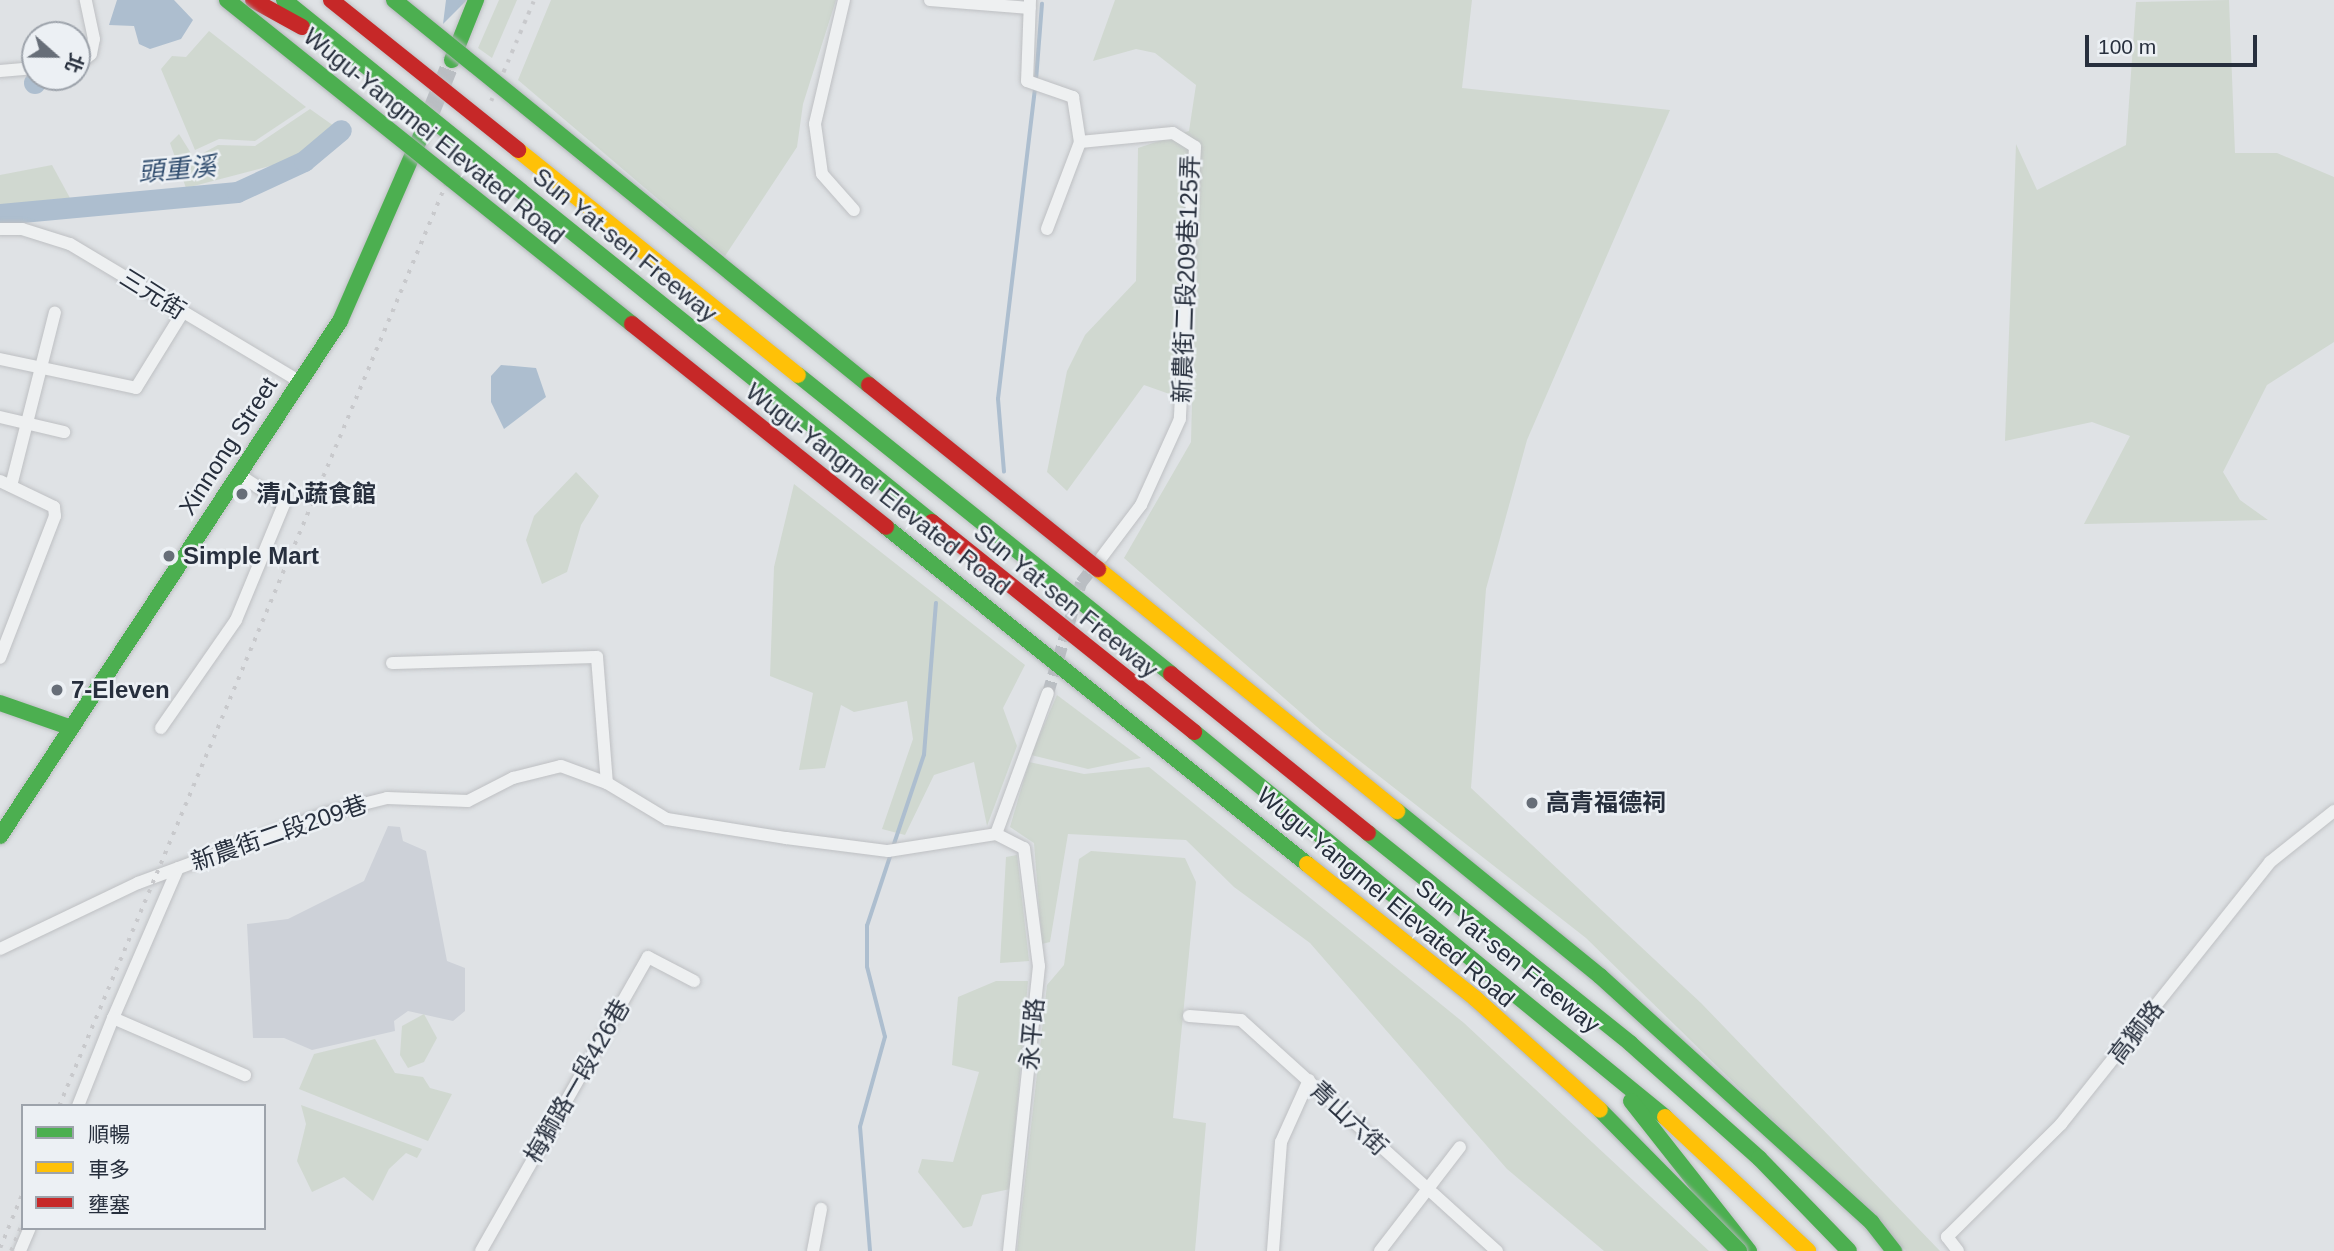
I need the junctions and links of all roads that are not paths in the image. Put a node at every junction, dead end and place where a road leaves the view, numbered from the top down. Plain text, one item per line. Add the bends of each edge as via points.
1 (86, 0) edge
2 (227, 0) edge
3 (253, 0) edge
4 (284, 0) edge
5 (331, 0) edge
6 (394, 0) edge
7 (476, 0) edge
8 (844, 0) edge
9 (930, 0) edge
10 (1030, 3) edge
11 (90, 21) edge
12 (91, 24) edge
13 (349, 53) junction
14 (91, 54) edge
15 (452, 60) tunnel mouth
16 (21, 69) edge
17 (0, 71) edge
18 (421, 136) tunnel mouth
19 (1080, 142) junction
20 (854, 210) dead end
21 (0, 229) edge
22 (1047, 229) dead end
23 (55, 312) dead end
24 (183, 312) junction
25 (0, 359) edge
26 (43, 368) junction
27 (299, 381) junction
28 (0, 417) edge
29 (29, 422) junction
30 (64, 432) dead end
31 (238, 474) junction
32 (6, 484) edge
33 (1101, 558) tunnel mouth
34 (0, 658) edge
35 (392, 663) dead end
36 (1048, 693) tunnel mouth
37 (0, 702) edge
38 (69, 727) junction
39 (162, 728) dead end
40 (607, 783) junction
41 (2334, 811) edge
42 (996, 834) junction
43 (0, 836) edge
44 (178, 868) junction
45 (0, 949) edge
46 (694, 981) dead end
47 (1189, 1016) dead end
48 (113, 1018) junction
49 (1573, 1037) junction
50 (245, 1075) dead end
51 (1309, 1080) junction
52 (79, 1104) edge
53 (1460, 1147) dead end
54 (1428, 1190) junction
55 (821, 1209) dead end
56 (29, 1230) edge
57 (20, 1251) edge
58 (481, 1251) edge
59 (813, 1251) edge
60 (1009, 1251) edge
61 (1273, 1251) edge
62 (1380, 1251) edge
63 (1497, 1251) edge
64 (1739, 1251) edge
65 (1749, 1251) edge
66 (1808, 1251) edge
67 (1849, 1251) edge
68 (1894, 1251) edge
69 (1958, 1251) edge

1 - 11 street
2 - 64 main road, Wugu-Yangmei Elevated Road, bridge via 1476,999 1654,1159
3 - 13 main road
4 - 13 main road, Sun Yat-sen Freeway
5 - 67 main road, Sun Yat-sen Freeway via 1631,1044 1759,1158
6 - 68 main road, bridge via 1600,976 1872,1223
7 - 15 main road
8 - 20 street via 814,124 822,174
9 - 10 street
10 - 19 street via 1027,81 1073,97
12 - 14 street
13 - 49 main road, Sun Yat-sen Freeway
16 - 17 street
18 - 27 main road, Xinnong Street via 340,321
19 - 22 street
19 - 33 street, 新農街二段209巷125弄 via 1173,133 1195,147 1180,419 1141,505
21 - 24 street, 三元街 via 22,229 70,244
23 - 26 street
24 - 26 street via 136,388
24 - 27 street, 三元街
25 - 26 street
26 - 29 street
27 - 31 main road, Xinnong Street
28 - 29 street
29 - 30 street
29 - 32 street
31 - 38 main road, Xinnong Street
31 - 39 street via 284,504 236,620
32 - 34 street via 54,507 55,516
35 - 40 street via 597,657
36 - 42 street
37 - 38 main road
38 - 43 main road, Xinnong Street
40 - 42 street, 新農街二段209巷 via 667,819 894,850
40 - 44 street, 新農街二段209巷 via 561,766 513,778 468,801 362,802
41 - 69 street, 高獅路 via 2270,862 2061,1124 1947,1237
42 - 60 street, 永平路 via 1024,848 1038,966
44 - 45 street, 新農街二段209巷 via 40,924
44 - 48 street
46 - 58 street, 梅獅路一段426巷 via 648,957
47 - 51 street, 青山六街 via 1241,1020
48 - 50 street
48 - 52 street
49 - 65 main road
49 - 66 main road, Sun Yat-sen Freeway via 1738,1181
51 - 54 street, 青山六街
51 - 61 street via 1281,1142
53 - 54 street
54 - 62 street
54 - 63 street, 青山六街
55 - 59 street
56 - 57 street

